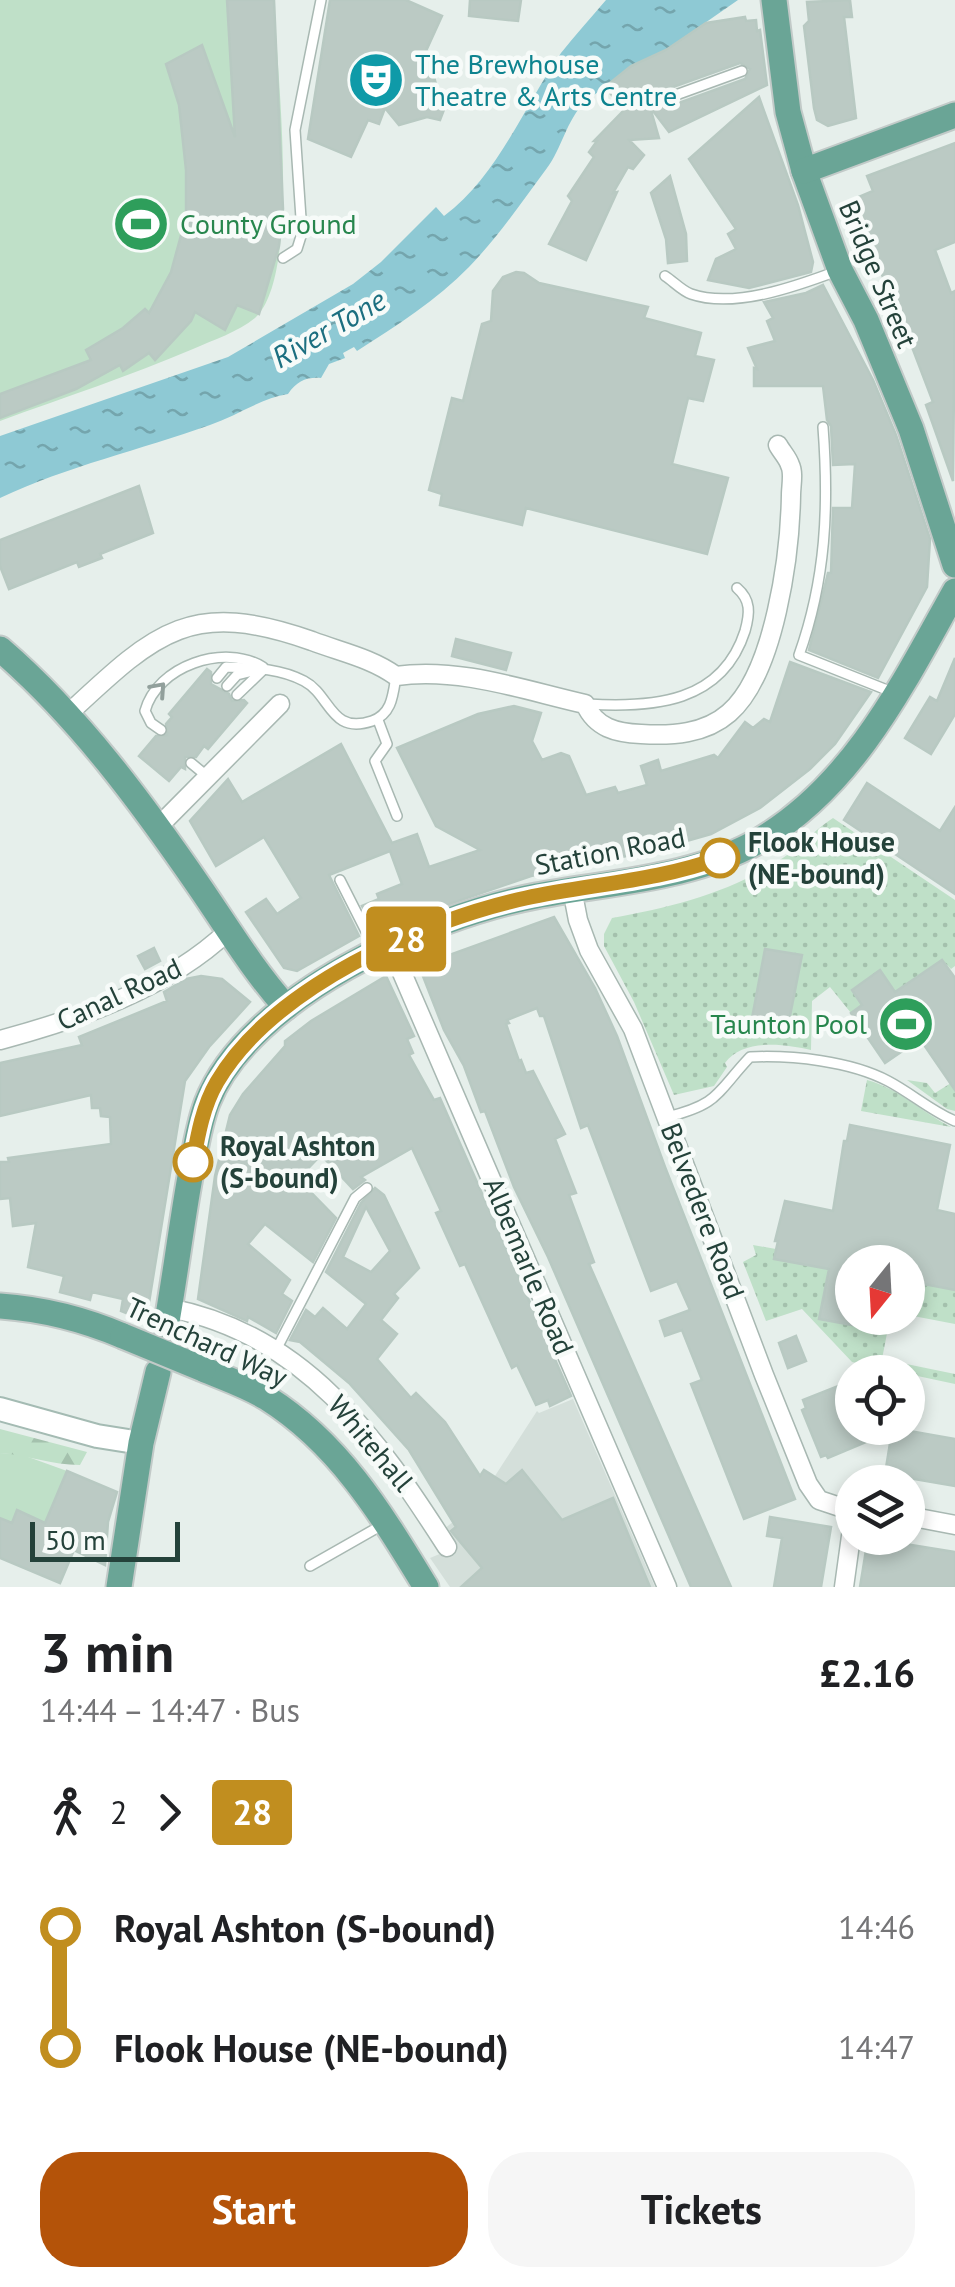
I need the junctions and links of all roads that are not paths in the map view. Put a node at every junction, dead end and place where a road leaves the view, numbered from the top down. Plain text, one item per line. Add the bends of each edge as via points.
1 (321, 0) edge
2 (774, 0) edge
3 (742, 71) dead end
4 (662, 100) dead end
5 (955, 115) edge
6 (804, 171) junction
7 (282, 258) dead end
8 (840, 270) junction
9 (665, 276) dead end
10 (823, 428) dead end
11 (778, 445) dead end
12 (955, 565) edge
13 (737, 588) dead end
14 (955, 591) edge
15 (0, 649) edge
16 (265, 668) junction
17 (396, 676) junction
18 (217, 678) dead end
19 (228, 686) dead end
20 (237, 695) dead end
21 (897, 695) junction
22 (280, 704) dead end
23 (585, 704) junction
24 (68, 714) junction
25 (378, 720) junction
26 (161, 730) dead end
27 (193, 760) dead end
28 (210, 775) junction
29 (397, 816) dead end
30 (157, 828) junction
31 (340, 880) dead end
32 (572, 890) junction
33 (228, 930) junction
34 (384, 948) junction
35 (286, 1007) junction
36 (0, 1040) edge
37 (667, 1117) junction
38 (955, 1121) edge
39 (367, 1188) dead end
40 (0, 1306) edge
41 (168, 1317) joint
42 (276, 1350) junction
43 (158, 1372) dead end
44 (0, 1409) edge
45 (141, 1442) junction
46 (835, 1509) edge
47 (925, 1519) edge
48 (387, 1523) junction
49 (955, 1525) edge
50 (447, 1547) dead end
51 (848, 1555) edge
52 (310, 1566) dead end
53 (119, 1587) edge
54 (426, 1587) edge
55 (667, 1587) edge
56 (844, 1587) edge

1 - 7 lane via 294,130 302,234 297,249
2 - 6 main road, Bridge Street via 774,66
3 - 4 lane
5 - 6 main road
6 - 8 main road, Bridge Street
8 - 9 lane via 730,298 690,294
8 - 12 main road, Bridge Street via 911,430
10 - 21 lane via 825,547 799,655
11 - 23 street via 792,467 786,570 749,688 729,713 703,729 664,735 608,730
13 - 23 lane via 750,612 738,651 718,677 664,702
14 - 21 main road, Station Road
15 - 24 main road
16 - 18 lane via 226,667
16 - 19 lane via 237,675
16 - 20 lane
16 - 25 lane via 308,683 346,724
26 -> 16 lane via 145,711 171,676 202,660 234,657
17 - 23 street via 466,676
17 - 24 street via 378,663 266,625 204,622 144,649
17 - 25 lane via 393,701
21 - 32 main road, Station Road via 840,772 764,837 693,868
22 - 28 street
24 - 30 main road
25 - 29 lane via 387,744 376,761
27 - 28 lane
28 - 30 street
30 - 33 main road
31 - 34 lane
32 - 34 main road, Station Road via 514,901
32 - 37 street, Belvedere Road via 590,950 634,1029
33 - 35 main road
33 - 36 street, Canal Road via 190,962 132,992 55,1026
34 - 35 main road, Station Road
34 - 55 street, Albemarle Road
35 - 41 main road, Station Road via 248,1040 205,1108
37 - 38 lane via 717,1098 750,1057 785,1056 883,1078
37 - 46 street, Belvedere Road via 808,1484
39 - 42 lane via 354,1198
40 - 48 main road, Trenchard Way, bridge via 82,1320 264,1396 346,1466
41 - 42 street, Whitehall via 211,1317
42 - 50 street, Whitehall via 371,1434
43 - 45 main road
44 - 45 street
45 - 53 main road
47 - 49 street
48 - 52 lane
48 - 54 main road, Trenchard Way
51 - 56 street

